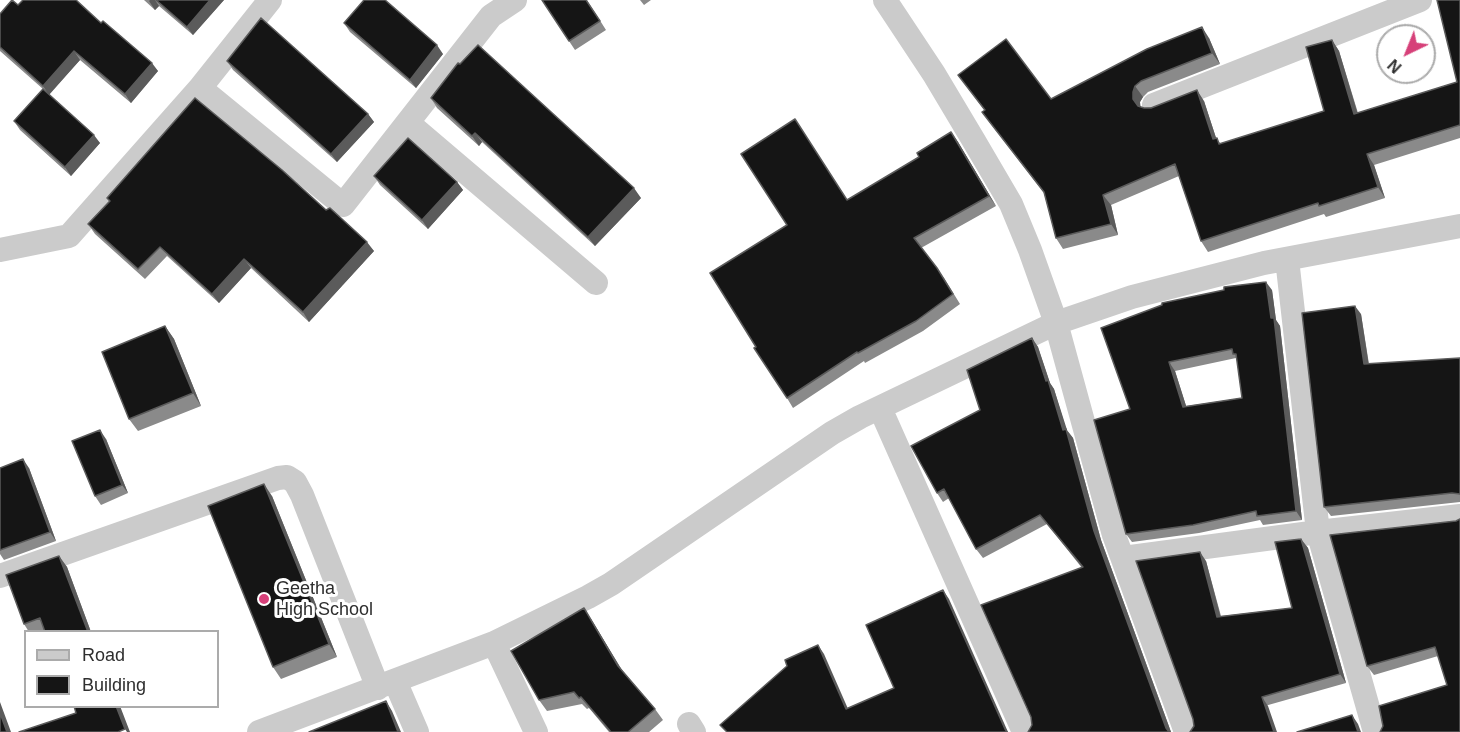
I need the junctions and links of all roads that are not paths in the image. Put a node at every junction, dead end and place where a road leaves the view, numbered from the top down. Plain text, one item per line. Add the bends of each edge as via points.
1 (270, 0) edge
2 (515, 0) edge
3 (885, 0) edge
4 (1420, 0) edge
5 (200, 88) junction
6 (1154, 105) edge
7 (408, 123) junction
8 (1460, 226) edge
9 (0, 250) edge
10 (1287, 259) junction
11 (596, 283) dead end
12 (1056, 323) junction
13 (880, 408) junction
14 (1460, 516) edge
15 (1318, 532) junction
16 (1122, 558) junction
17 (0, 576) edge
18 (494, 643) junction
19 (386, 685) junction
20 (259, 732) edge
21 (417, 732) edge
22 (536, 732) edge
23 (1024, 732) edge
24 (1186, 732) edge
25 (1375, 732) edge

1 - 5 street
2 - 7 street via 491,16
3 - 12 street via 1011,204
4 - 6 street
5 - 7 street via 343,205
5 - 9 street via 69,236
7 - 11 street
8 - 10 street
10 - 12 street via 1132,297
10 - 15 street
12 - 13 street
12 - 16 street
13 - 18 street via 832,433 611,584
13 - 23 street
14 - 15 street
15 - 16 street
15 - 25 street
16 - 24 street
17 - 19 street via 287,477 302,495
18 - 19 street
18 - 22 street
19 - 20 street
19 - 21 street

